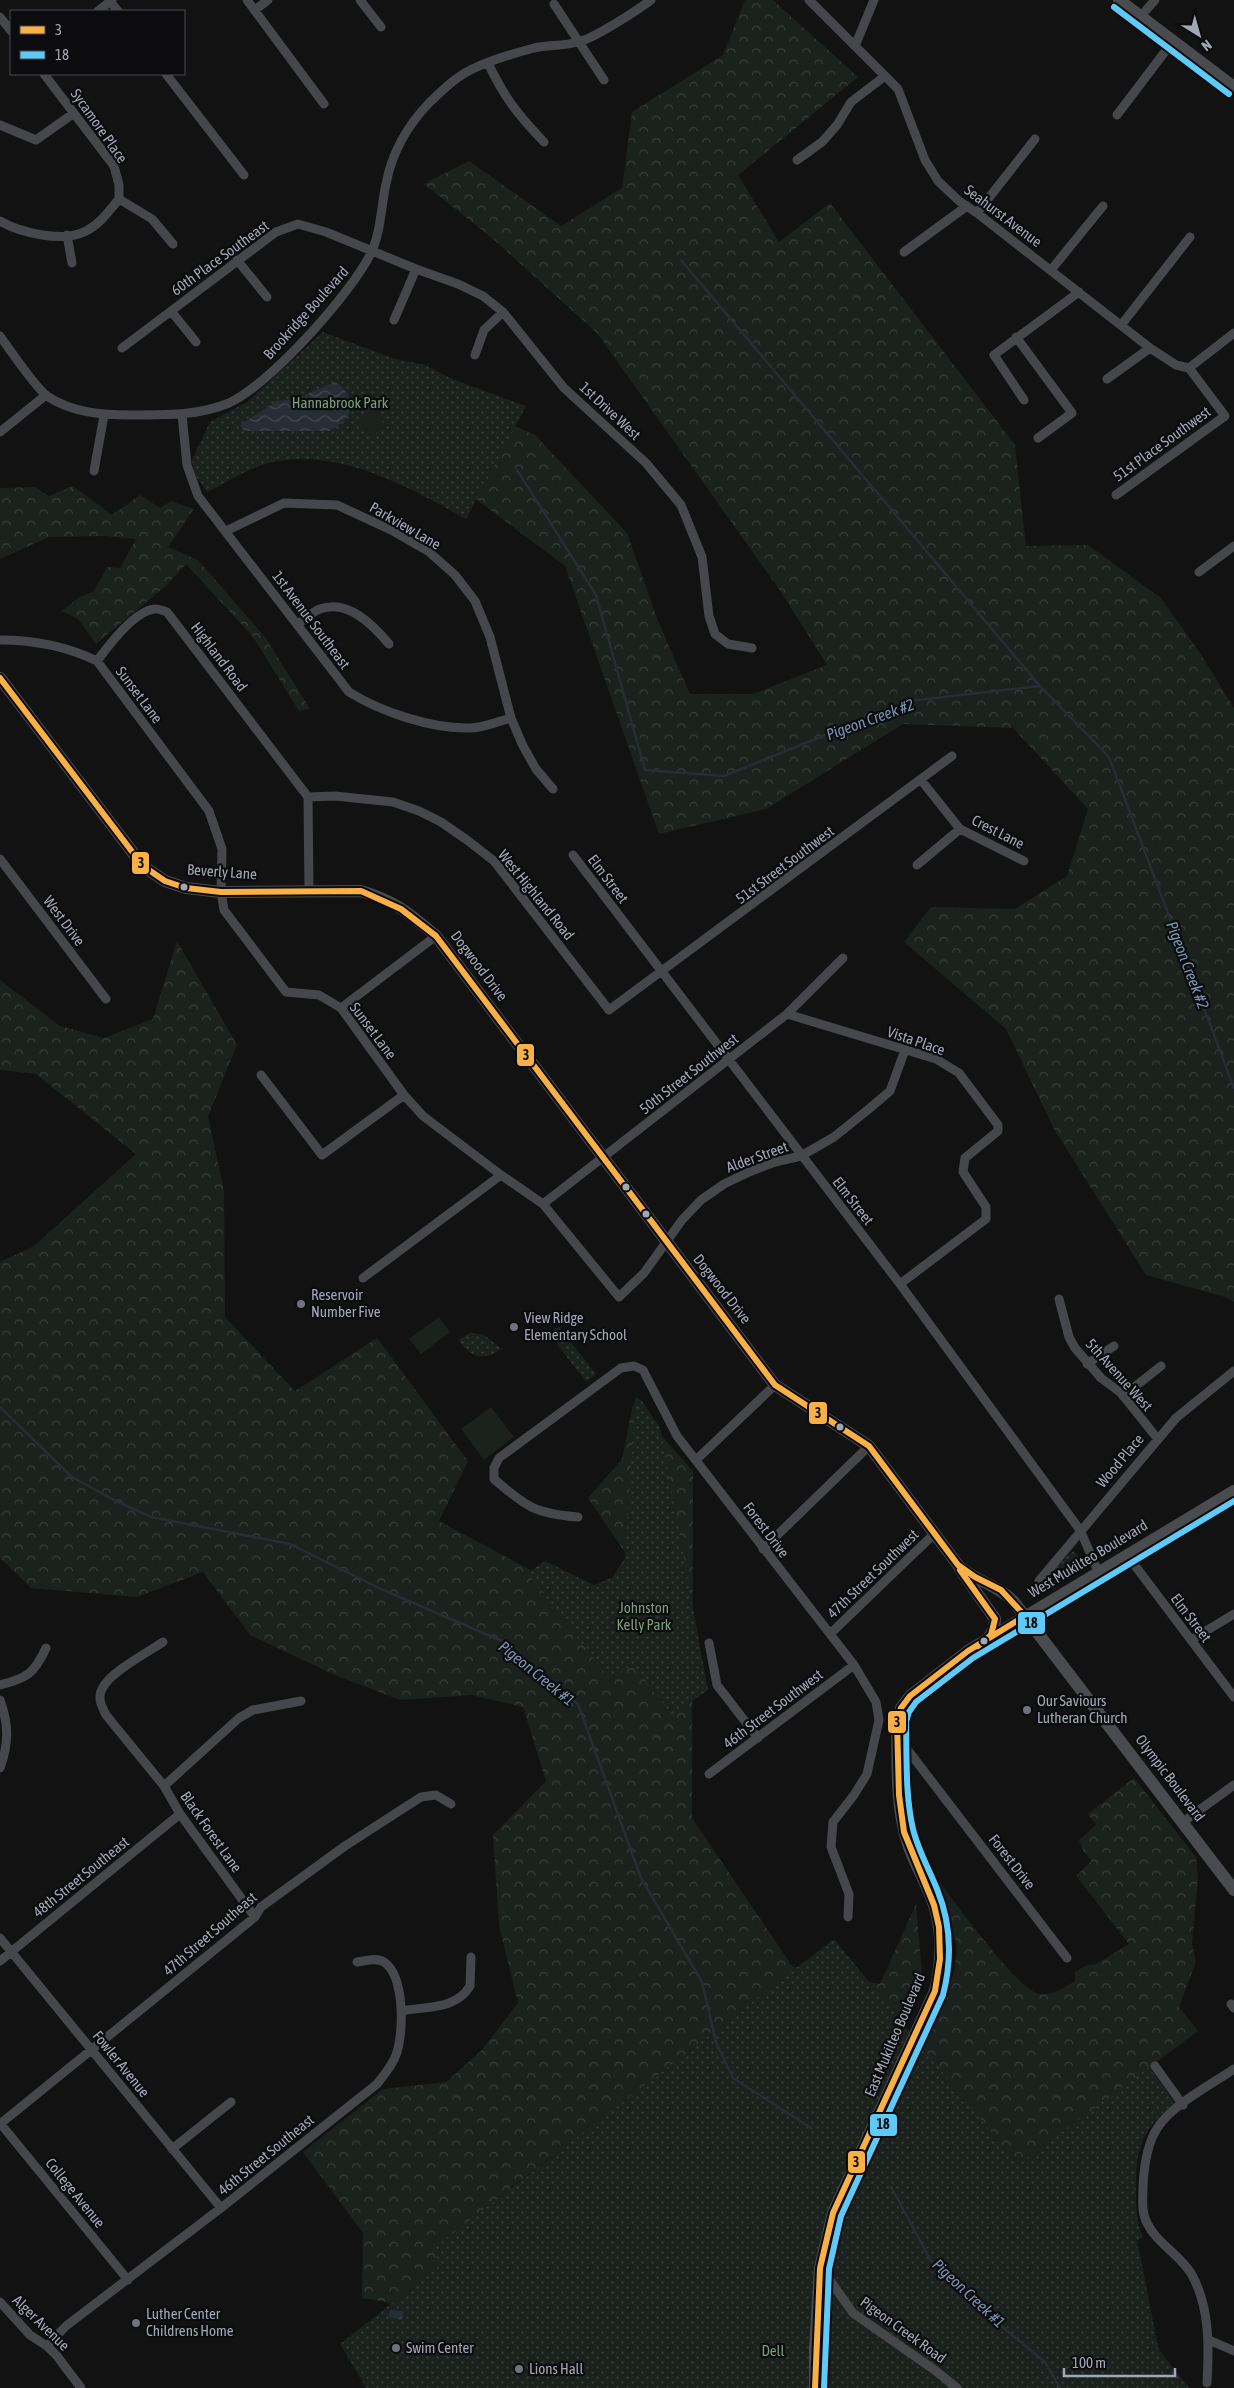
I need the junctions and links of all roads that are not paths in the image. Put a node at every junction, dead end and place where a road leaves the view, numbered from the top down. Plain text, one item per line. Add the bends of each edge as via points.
1 (247, 0) edge
2 (268, 0) edge
3 (360, 0) edge
4 (651, 0) edge
5 (809, 0) edge
6 (874, 0) edge
7 (1119, 0) edge
8 (1155, 0) edge
9 (111, 1) edge
10 (554, 4) dead end
11 (99, 10) edge
12 (255, 10) junction
13 (1141, 16) junction
14 (0, 17) edge
15 (381, 27) dead end
16 (10, 30) edge
17 (1173, 41) junction
18 (580, 42) junction
19 (855, 46) junction
20 (488, 64) junction
21 (45, 75) edge
22 (167, 75) edge
23 (885, 76) junction
24 (604, 80) dead end
25 (1234, 87) edge
26 (324, 104) dead end
27 (74, 113) junction
28 (1116, 116) dead end
29 (0, 125) edge
30 (1034, 139) dead end
31 (544, 142) dead end
32 (797, 160) dead end
33 (244, 176) dead end
34 (119, 199) junction
35 (967, 206) junction
36 (1102, 206) dead end
37 (977, 213) junction
38 (0, 221) edge
39 (67, 235) junction
40 (1190, 237) dead end
41 (173, 244) dead end
42 (372, 251) junction
43 (904, 252) dead end
44 (237, 260) junction
45 (72, 263) dead end
46 (416, 269) junction
47 (1051, 270) junction
48 (1079, 292) junction
49 (267, 297) dead end
50 (171, 311) junction
51 (503, 312) junction
52 (394, 320) dead end
53 (1122, 324) junction
54 (1234, 333) edge
55 (0, 336) edge
56 (1016, 337) junction
57 (196, 342) dead end
58 (122, 348) dead end
59 (1150, 348) junction
60 (475, 356) dead end
61 (1189, 368) junction
62 (1107, 379) dead end
63 (46, 395) junction
64 (1024, 400) dead end
65 (104, 415) junction
66 (182, 415) junction
67 (0, 432) edge
68 (1038, 438) dead end
69 (94, 471) dead end
70 (1116, 495) dead end
71 (226, 531) junction
72 (1234, 546) edge
73 (1199, 572) dead end
74 (297, 625) junction
75 (0, 640) edge
76 (389, 644) dead end
77 (752, 648) dead end
78 (97, 661) junction
79 (0, 678) edge
80 (512, 718) junction
81 (952, 756) dead end
82 (922, 780) junction
83 (553, 789) dead end
84 (308, 797) junction
85 (960, 829) junction
86 (573, 855) dead end
87 (0, 859) edge
88 (1024, 861) dead end
89 (917, 865) dead end
90 (310, 891) junction
91 (221, 892) junction
92 (436, 936) junction
93 (843, 958) dead end
94 (662, 974) junction
95 (634, 994) joint
96 (106, 999) dead end
97 (341, 1008) junction
98 (787, 1014) junction
99 (905, 1050) junction
100 (728, 1061) junction
101 (261, 1075) dead end
102 (404, 1094) junction
103 (801, 1156) junction
104 (602, 1159) junction
105 (501, 1175) junction
106 (543, 1204) junction
107 (666, 1244) junction
108 (363, 1278) dead end
109 (900, 1284) junction
110 (619, 1297) joint
111 (1059, 1299) dead end
112 (1114, 1346) dead end
113 (1087, 1364) junction
114 (1162, 1366) dead end
115 (1234, 1371) edge
116 (775, 1385) junction
117 (1123, 1396) junction
118 (1157, 1438) junction
119 (869, 1446) junction
120 (696, 1460) junction
121 (1234, 1491) edge
122 (578, 1518) dead end
123 (1080, 1530) junction
124 (934, 1534) junction
125 (763, 1549) junction
126 (1127, 1555) junction
127 (958, 1565) junction
128 (1098, 1571) junction
129 (1039, 1581) dead end
130 (1234, 1614) edge
131 (1025, 1616) junction
132 (830, 1634) junction
133 (988, 1639) junction
134 (1191, 1640) junction
135 (164, 1642) dead end
136 (709, 1643) dead end
137 (46, 1648) dead end
138 (854, 1665) junction
139 (0, 1685) edge
140 (1234, 1696) edge
141 (0, 1700) edge
142 (302, 1700) dead end
143 (897, 1736) junction
144 (758, 1738) junction
145 (0, 1768) edge
146 (709, 1774) dead end
147 (898, 1780) joint
148 (1234, 1785) edge
149 (164, 1786) junction
150 (451, 1804) dead end
151 (180, 1814) junction
152 (1183, 1822) junction
153 (1234, 1890) edge
154 (255, 1917) junction
155 (848, 1917) dead end
156 (0, 1938) edge
157 (11, 1952) junction
158 (471, 1957) dead end
159 (1067, 1958) dead end
160 (0, 1961) edge
161 (357, 1962) dead end
162 (402, 2011) junction
163 (92, 2050) junction
164 (1155, 2066) dead end
165 (1234, 2070) edge
166 (231, 2102) dead end
167 (1183, 2105) junction
168 (0, 2124) edge
169 (172, 2149) junction
170 (221, 2208) junction
171 (820, 2266) junction
172 (128, 2280) junction
173 (0, 2302) edge
174 (1209, 2340) junction
175 (47, 2346) junction
176 (1234, 2351) edge
177 (1207, 2383) dead end
178 (81, 2388) edge
179 (815, 2388) edge
180 (957, 2388) edge

1 - 12 street
2 - 12 street
3 - 15 street
4 - 18 street, Brookridge Boulevard
5 - 19 street, Seahurst Avenue
6 - 19 street
7 - 13 street
8 - 13 street
9 - 11 street
10 - 18 street
12 - 26 street
13 - 17 street
14 - 16 street
17 - 25 street
17 - 28 street
18 - 20 street, Brookridge Boulevard via 534,48
18 - 24 street
19 - 23 street, Seahurst Avenue
20 - 31 street via 517,114
20 - 42 street, Brookridge Boulevard via 456,78 409,125 392,161
21 - 27 street, Sycamore Place
22 - 33 street
23 - 32 street via 851,102 822,142
23 - 35 street, Seahurst Avenue via 898,89 925,160 938,181
27 - 29 street via 36,140
27 - 34 street, Sycamore Place via 114,166 120,185
30 - 37 street
34 - 39 street via 103,219 85,232
34 - 41 street via 152,219
35 - 37 street, Seahurst Avenue
35 - 43 street
36 - 47 street
37 - 47 street, Seahurst Avenue
38 - 39 street via 35,235
39 - 45 street
40 - 53 street
42 - 44 street, 60th Place Southeast via 298,224 276,232
42 - 46 street, 1st Drive West
42 - 66 street, Brookridge Boulevard via 342,298 258,384 228,403
44 - 49 street
44 - 50 street, 60th Place Southeast
46 - 51 street, 1st Drive West via 483,296
46 - 52 street
47 - 48 street, Seahurst Avenue
48 - 53 street, Seahurst Avenue
48 - 56 street
50 - 57 street
50 - 58 street, 60th Place Southeast
51 - 60 street via 484,330
51 - 77 street, 1st Drive West via 564,388 646,463 681,505 702,557 709,616 715,634 728,644
53 - 59 street, Seahurst Avenue
54 - 61 street
55 - 63 street, Brookridge Boulevard
56 - 64 street via 994,355
56 - 68 street via 1072,413
59 - 61 street, Seahurst Avenue via 1176,365
59 - 62 street
61 - 70 street, 51st Place Southwest via 1225,416
63 - 65 street, Brookridge Boulevard via 78,410
63 - 67 street
65 - 66 street, Brookridge Boulevard
65 - 69 street
66 - 71 street, 1st Avenue Southeast via 187,465 198,496
71 - 74 street, 1st Avenue Southeast
71 - 80 street, Parkview Lane via 284,504 337,505 428,551 455,575 476,601 490,637
72 - 73 street
74 - 76 street via 319,609 336,606 355,613 374,626
74 - 80 street, 1st Avenue Southeast via 349,692 367,704 448,727 472,728
75 - 78 street via 26,640 75,650
78 - 84 street, Highland Road via 115,638 142,614 155,608 167,612
78 - 91 street, Sunset Lane via 209,812 222,849
79 - 91 street, Beverly Lane via 143,866 165,881 186,888
80 - 83 street, Parkview Lane via 532,761
81 - 82 street, 51st Street Southwest
82 - 85 street, Crest Lane
82 - 94 street, 51st Street Southwest
84 - 90 street
84 - 95 street, West Highland Road via 360,797 392,802 441,822 494,861 609,1010
85 - 88 street, Crest Lane
85 - 89 street
86 - 94 street, Elm Street
87 - 96 street, West Drive
90 - 91 street, Beverly Lane
90 - 92 street, Beverly Lane via 361,892 380,897 405,909
91 - 97 street, Sunset Lane via 224,910 286,992 318,995
92 - 97 street
92 - 104 street, Dogwood Drive
93 - 98 street, 50th Street Southwest
94 - 95 street, 51st Street Southwest
94 - 100 street, Elm Street
97 - 102 street, Sunset Lane
98 - 99 street, Vista Place
98 - 100 street, 50th Street Southwest
99 - 103 street, Alder Street via 890,1090 834,1137
99 - 109 street, Vista Place via 936,1059 959,1073 998,1126 998,1131 965,1158 963,1172 986,1207 986,1218
100 - 103 street, Elm Street
100 - 104 street, 50th Street Southwest
101 - 102 street via 322,1155
102 - 105 street, Sunset Lane via 423,1116
103 - 107 street, Alder Street via 774,1162 724,1184 701,1200
103 - 109 street, Elm Street
104 - 106 street, 50th Street Southwest
104 - 107 street, Dogwood Drive
105 - 106 street, Sunset Lane
105 - 108 street
106 - 110 street, Sunset Lane
107 - 110 street, Alder Street via 644,1273
107 - 116 street, Dogwood Drive
109 - 123 street, Elm Street
111 - 113 street, 5th Avenue West via 1069,1336
112 - 113 street
113 - 117 street, 5th Avenue West
114 - 117 street
115 - 118 street, Wood Place via 1176,1418
116 - 119 street, Dogwood Drive
116 - 120 street
117 - 118 street, 5th Avenue West
118 - 123 street, Wood Place
119 - 124 street, Dogwood Drive
119 - 125 street
120 - 122 street, Forest Drive via 677,1436 643,1370 634,1366 621,1368 500,1458 494,1468 494,1479 530,1507 548,1515
120 - 125 street, Forest Drive
121 - 126 street, West Mukilteo Boulevard
123 - 128 street, Elm Street
123 - 129 street, Wood Place
124 - 127 street, Dogwood Drive
124 - 132 street, 47th Street Southwest
125 - 132 street, Forest Drive
126 - 128 street, West Mukilteo Boulevard
126 - 134 street, Elm Street
127 - 131 street, Dogwood Drive via 970,1575 1001,1590
127 - 133 street via 963,1577 995,1619
128 - 131 street, West Mukilteo Boulevard
130 - 134 street
131 - 133 street, West Mukilteo Boulevard
131 - 152 street, Olympic Boulevard
132 - 138 street, Forest Drive
133 - 143 street, West Mukilteo Boulevard via 910,1696 901,1708
134 - 140 street, Elm Street
135 - 149 street, Black Forest Lane via 110,1679 101,1690 100,1703 106,1715
136 - 144 street via 717,1685
137 - 139 street via 37,1666 23,1679
138 - 144 street, 46th Street Southwest
138 - 155 street, Forest Drive via 876,1702 879,1720 867,1774 833,1822 832,1847 849,1894
141 - 145 street via 7,1719 6,1750
142 - 149 street via 253,1710 239,1718
143 - 147 street, West Mukilteo Boulevard
143 - 159 street, Forest Drive
144 - 146 street, 46th Street Southwest
147 - 171 street, East Mukilteo Boulevard via 910,1855 934,1904 941,1943 940,1969 935,1991 833,2213
148 - 152 street
149 - 151 street, Black Forest Lane
150 - 154 street, 47th Street Southeast via 436,1795 420,1797 344,1846 261,1907
151 - 154 street, Black Forest Lane
151 - 157 street, 48th Street Southeast
152 - 153 street, Olympic Boulevard
154 - 163 street, 47th Street Southeast
156 - 157 street, Fowler Avenue
157 - 160 street, 48th Street Southeast
157 - 163 street, Fowler Avenue
158 - 162 street via 470,1986 458,2000
161 - 162 street, 46th Street Southeast via 384,1962 395,1980
162 - 170 street, 46th Street Southeast via 396,2055 377,2084
163 - 168 street, 47th Street Southeast
163 - 169 street, Fowler Avenue
164 - 167 street
165 - 167 street
166 - 169 street
167 - 174 street via 1159,2125 1151,2139 1144,2176 1143,2206 1146,2222 1154,2234 1191,2273 1199,2292
168 - 172 street, College Avenue
169 - 170 street, Fowler Avenue
170 - 172 street, 46th Street Southeast
171 - 179 street, East Mukilteo Boulevard
171 - 180 street, Pigeon Creek Road via 853,2313
172 - 175 street, 46th Street Southeast via 66,2326
173 - 175 street, Alger Avenue via 30,2335
174 - 176 street
174 - 177 street
175 - 178 street, Alger Avenue

